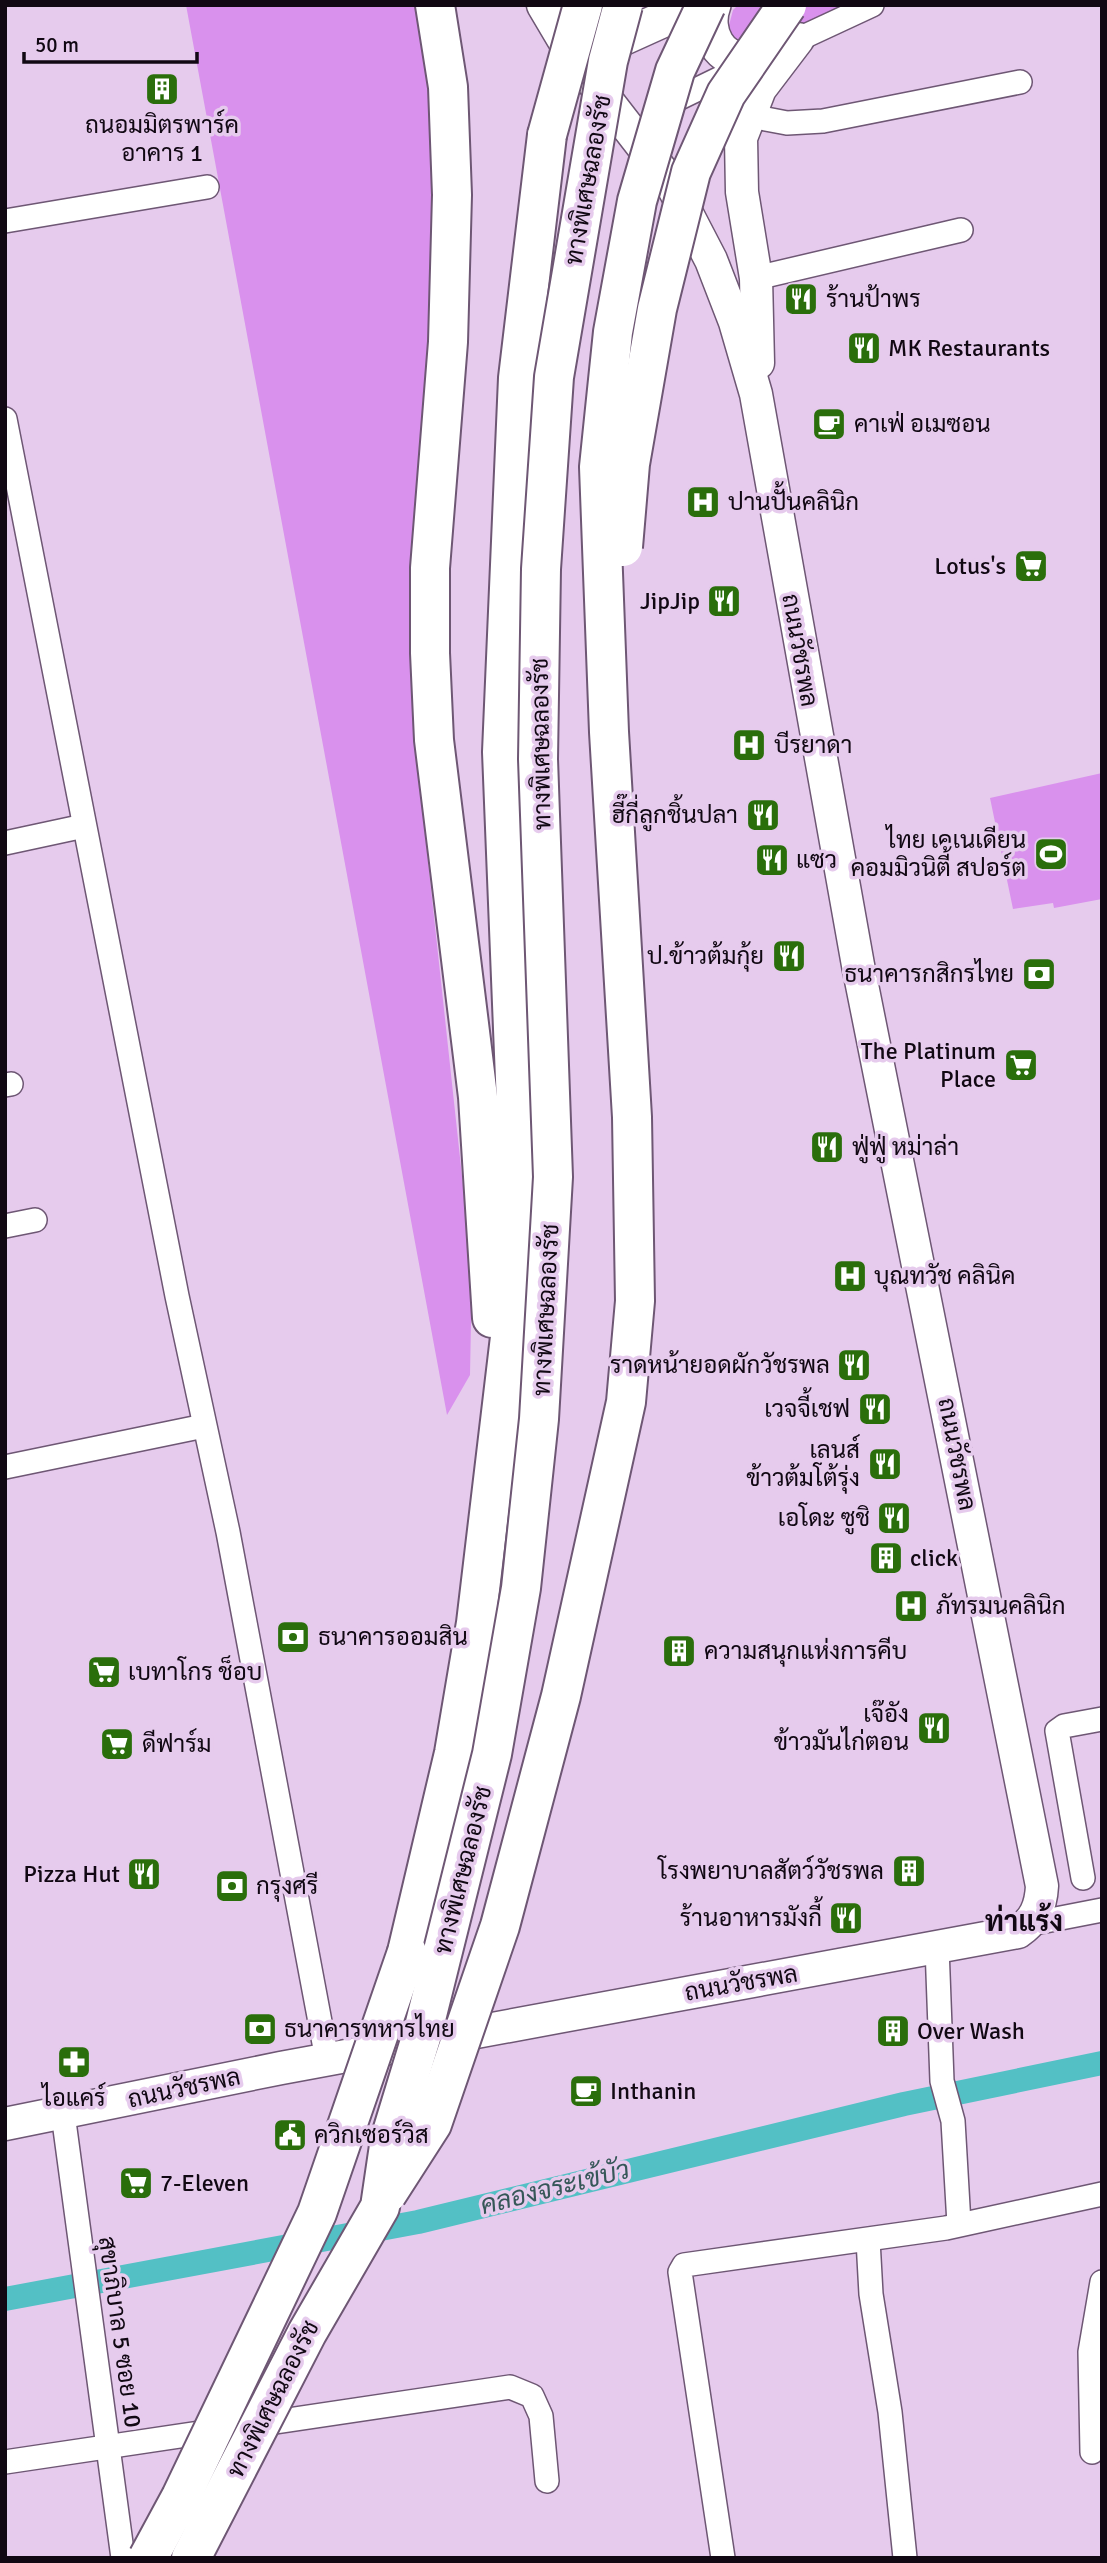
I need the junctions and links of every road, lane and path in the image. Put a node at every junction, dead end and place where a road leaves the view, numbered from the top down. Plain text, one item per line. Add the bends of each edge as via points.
1 (435, 5) edge
2 (543, 5) edge
3 (556, 5) edge
4 (583, 5) edge
5 (624, 5) edge
6 (688, 5) edge
7 (695, 5) edge
8 (706, 5) edge
9 (713, 5) edge
10 (872, 5) edge
11 (786, 32) edge
12 (575, 59) junction
13 (675, 71) junction
14 (1020, 82) dead end
15 (750, 116) junction
16 (628, 124) junction
17 (547, 135) junction
18 (207, 187) dead end
19 (5, 221) edge
20 (961, 230) dead end
21 (756, 278) junction
22 (756, 394) junction
23 (5, 419) edge
24 (609, 732) junction
25 (84, 826) junction
26 (5, 843) edge
27 (34, 1220) dead end
28 (5, 1226) edge
29 (504, 1399) junction
30 (204, 1426) junction
31 (5, 1467) edge
32 (1102, 1719) edge
33 (1083, 1878) dead end
34 (1102, 1910) edge
35 (1030, 1924) junction
36 (937, 1947) junction
37 (327, 2059) junction
38 (63, 2114) junction
39 (5, 2124) edge
40 (1102, 2194) edge
41 (380, 2207) junction
42 (959, 2224) junction
43 (868, 2240) junction
44 (1102, 2282) edge
45 (110, 2448) junction
46 (1092, 2452) dead end
47 (5, 2462) edge
48 (547, 2481) dead end
49 (123, 2558) edge
50 (148, 2558) edge
51 (191, 2558) edge
52 (723, 2558) edge
53 (905, 2558) edge

1 - 29 highway via 448,87 452,195 448,342 430,568 434,740 478,1097 492,1322
2 - 12 main road, ถนนวัชรพล
3 - 17 highway, bridge
4 - 17 highway, ทางพิเศษฉลองรัช, bridge
5 - 41 highway, ทางพิเศษฉลองรัช, bridge via 608,61 554,377 545,514 538,759 553,1177 539,1419 522,1588 492,1754 423,2031 390,2139
6 - 13 highway, bridge
7 - 12 main road
8 - 13 highway, bridge
9 - 11 main road via 708,26 711,37 727,54 750,60
10 - 11 street
11 - 15 main road
11 - 16 street
11 - 24 highway, bridge via 726,94 691,172 657,309 630,464
12 - 16 main road, ถนนวัชรพล
13 - 24 highway, bridge via 637,201 613,332 599,467
14 - 15 street via 823,121 787,123
15 - 21 main road via 741,138 742,192
16 - 22 main road, ถนนวัชรพล via 671,183 711,260
17 - 29 highway, ทางพิเศษฉลองรัช via 518,378 502,752 518,1183 515,1295
18 - 19 street
20 - 21 street
21 - 22 main road
22 - 35 main road, ถนนวัชรพล via 856,951 1042,1886 1042,1899
23 - 25 street
24 - 41 highway, bridge via 632,1117 635,1301 626,1402 561,1696 500,1926 432,2124
25 - 26 street
25 - 30 street
27 - 28 street
29 - 50 highway, ทางพิเศษฉลองรัช, bridge via 476,1623 454,1753 407,1952 317,2213
30 - 31 street
30 - 37 street
32 - 33 street via 1057,1731
34 - 35 street
35 - 36 main road, ถนนวัชรพล via 1018,1932
36 - 37 main road, ถนนวัชรพล
36 - 42 street via 942,2081 953,2121
37 - 38 main road, ถนนวัชรพล
38 - 39 main road, ถนนวัชรพล
38 - 45 street, สุขาภิบาล 5 ซอย 10
40 - 42 street
41 - 51 highway, ทางพิเศษฉลองรัช, bridge via 307,2333
42 - 43 street
43 - 52 street via 681,2268
43 - 53 street
44 - 46 street via 1090,2352
45 - 47 street
45 - 48 street via 510,2387 532,2396 541,2416
45 - 49 street, สุขาภิบาล 5 ซอย 10

